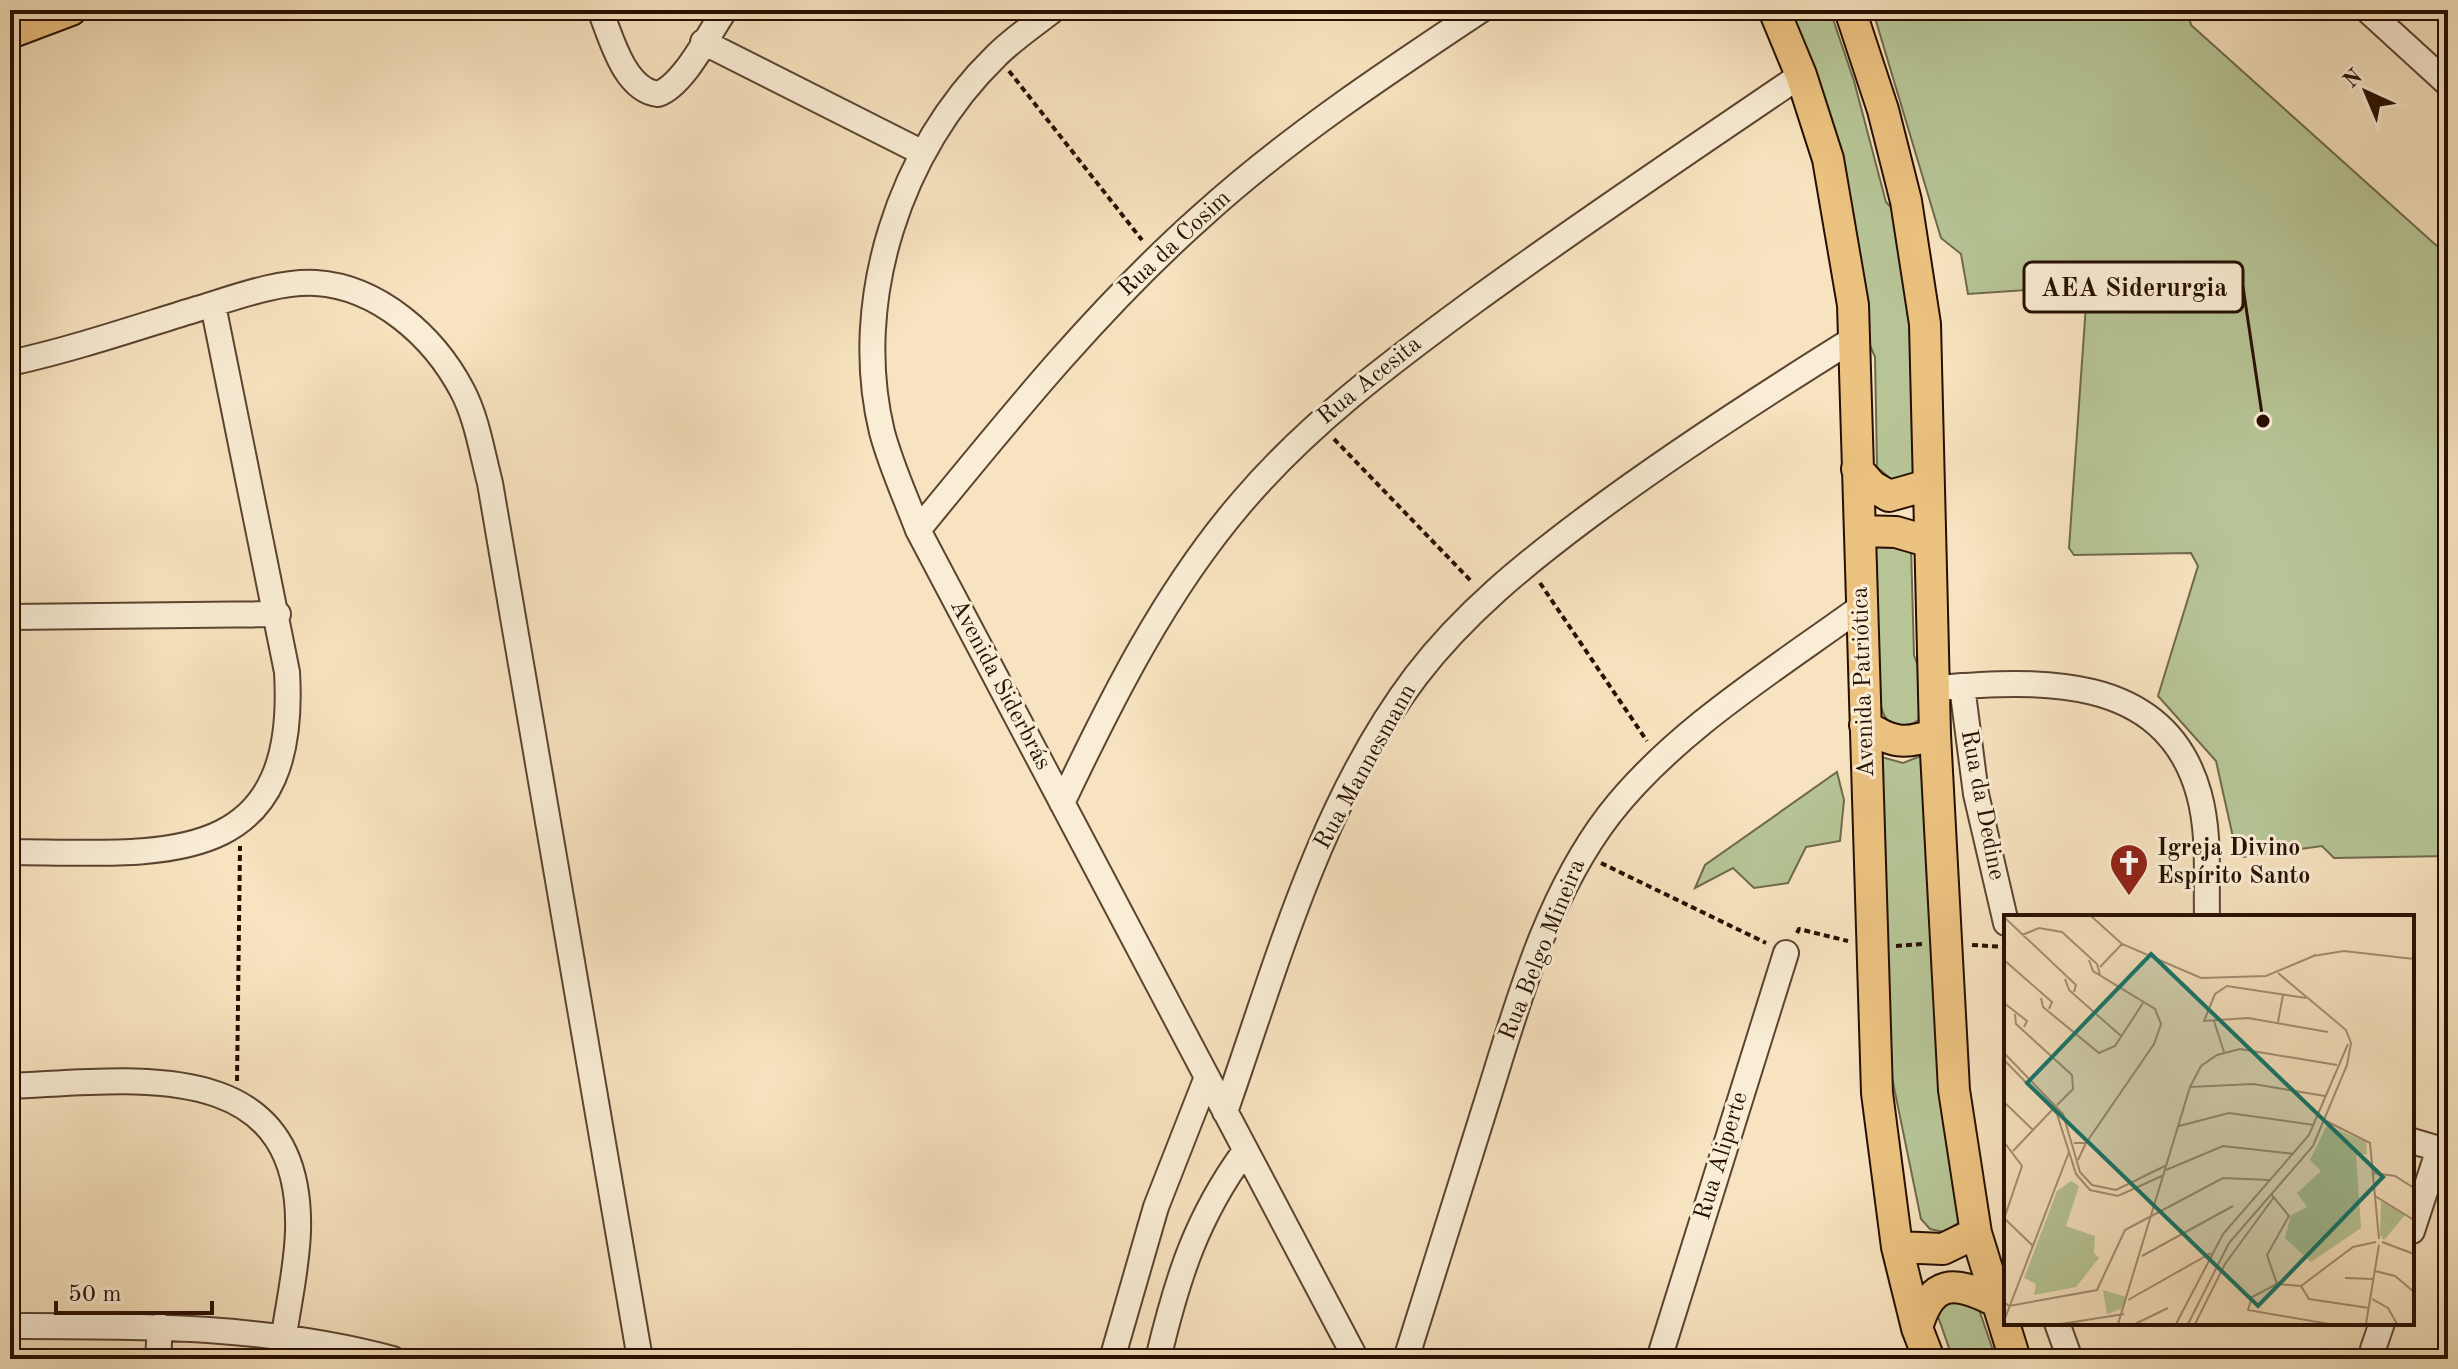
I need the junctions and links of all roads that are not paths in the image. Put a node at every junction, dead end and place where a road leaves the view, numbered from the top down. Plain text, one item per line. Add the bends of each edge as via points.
1 (71, 10) edge
2 (600, 10) edge
3 (725, 10) edge
4 (1053, 10) edge
5 (1481, 10) edge
6 (1774, 10) edge
7 (1850, 10) edge
8 (2367, 10) edge
9 (2396, 18) edge
10 (10, 33) edge
11 (703, 42) junction
12 (1801, 75) junction
13 (2448, 84) edge
14 (923, 153) junction
15 (213, 305) junction
16 (1855, 338) junction
17 (10, 363) edge
18 (1857, 469) junction
19 (1928, 485) junction
20 (918, 530) junction
21 (1860, 531) junction
22 (1927, 541) junction
23 (1861, 607) junction
24 (278, 614) junction
25 (10, 617) edge
26 (1949, 687) junction
27 (1865, 725) junction
28 (1935, 734) junction
29 (1062, 803) junction
30 (10, 852) edge
31 (2004, 915) edge
32 (2207, 915) edge
33 (1786, 953) road end
34 (1207, 1077) junction
35 (10, 1086) edge
36 (1225, 1112) junction
37 (2414, 1141) edge
38 (2444, 1147) edge
39 (1245, 1151) junction
40 (2414, 1226) edge
41 (1976, 1233) junction
42 (1897, 1247) junction
43 (1995, 1301) junction
44 (2058, 1325) edge
45 (2381, 1325) edge
46 (10, 1326) edge
47 (160, 1326) junction
48 (1917, 1328) junction
49 (284, 1335) junction
50 (2374, 1354) edge
51 (158, 1359) edge
52 (393, 1359) edge
53 (640, 1359) edge
54 (1112, 1359) edge
55 (1158, 1359) edge
56 (1356, 1359) edge
57 (1406, 1359) edge
58 (1659, 1359) edge
59 (1910, 1359) edge
60 (1929, 1359) edge
61 (2015, 1359) edge
62 (2070, 1359) edge

1 - 10 main road
2 - 11 street via 625,66 651,93 673,85
3 - 11 street
4 - 14 street, Avenida Siderbrás via 996,55
5 - 20 street, Rua da Cosim via 1246,178 1156,258 1032,388
6 - 12 main road, Avenida Patriótica
7 - 19 main road via 1883,110 1918,274 1925,324
8 - 9 street
9 - 13 street
11 - 14 street
12 - 16 main road, Avenida Patriótica via 1828,159 1844,236
12 - 29 street, Rua Acesita via 1516,271 1318,422 1238,506 1165,607
14 - 20 street, Avenida Siderbrás via 883,258 873,355 882,433
15 - 17 street
15 - 24 street
15 - 53 street via 295,284 338,287 381,305 423,334 463,392 490,483
16 - 18 main road, Avenida Patriótica
16 - 36 street, Rua Mannesmann via 1632,484 1526,563 1416,675 1386,720 1314,863
18 - 19 main road via 1889,496
18 - 21 main road, Avenida Patriótica
19 - 22 main road
20 - 29 street, Avenida Siderbrás
21 - 22 main road via 1896,532
21 - 23 main road, Avenida Patriótica
22 - 26 main road
23 - 27 main road, Avenida Patriótica
23 - 57 street, Rua Belgo Mineira via 1660,760 1581,854 1507,1038
24 - 25 street
24 - 30 street via 289,705 285,752 271,787 240,824 207,838 147,851
26 - 28 main road
26 - 31 street, Rua da Dedine
26 - 32 street via 2054,683 2091,690 2147,716 2182,755 2199,793 2206,833
27 - 28 main road via 1902,743
27 - 42 main road, Avenida Patriótica via 1877,1093
28 - 41 main road via 1954,1090
29 - 34 street, Avenida Siderbrás
33 - 58 street, Rua Aliperte
34 - 36 street, Avenida Siderbrás
34 - 54 street via 1156,1207
35 - 49 street via 141,1081 210,1089 237,1101 278,1143 293,1181 298,1232
36 - 39 street, Avenida Siderbrás
37 - 38 street
38 - 40 street
39 - 55 street via 1195,1232
39 - 56 street, Avenida Siderbrás
41 - 42 main road via 1943,1249
41 - 43 main road
42 - 48 main road, Avenida Patriótica
43 - 48 main road via 1964,1287 1946,1287 1925,1304
43 - 61 main road
44 - 62 street
45 - 50 street
46 - 47 street
47 - 49 street
47 - 51 street
48 - 59 street
48 - 60 main road, Avenida Patriótica
49 - 52 street

